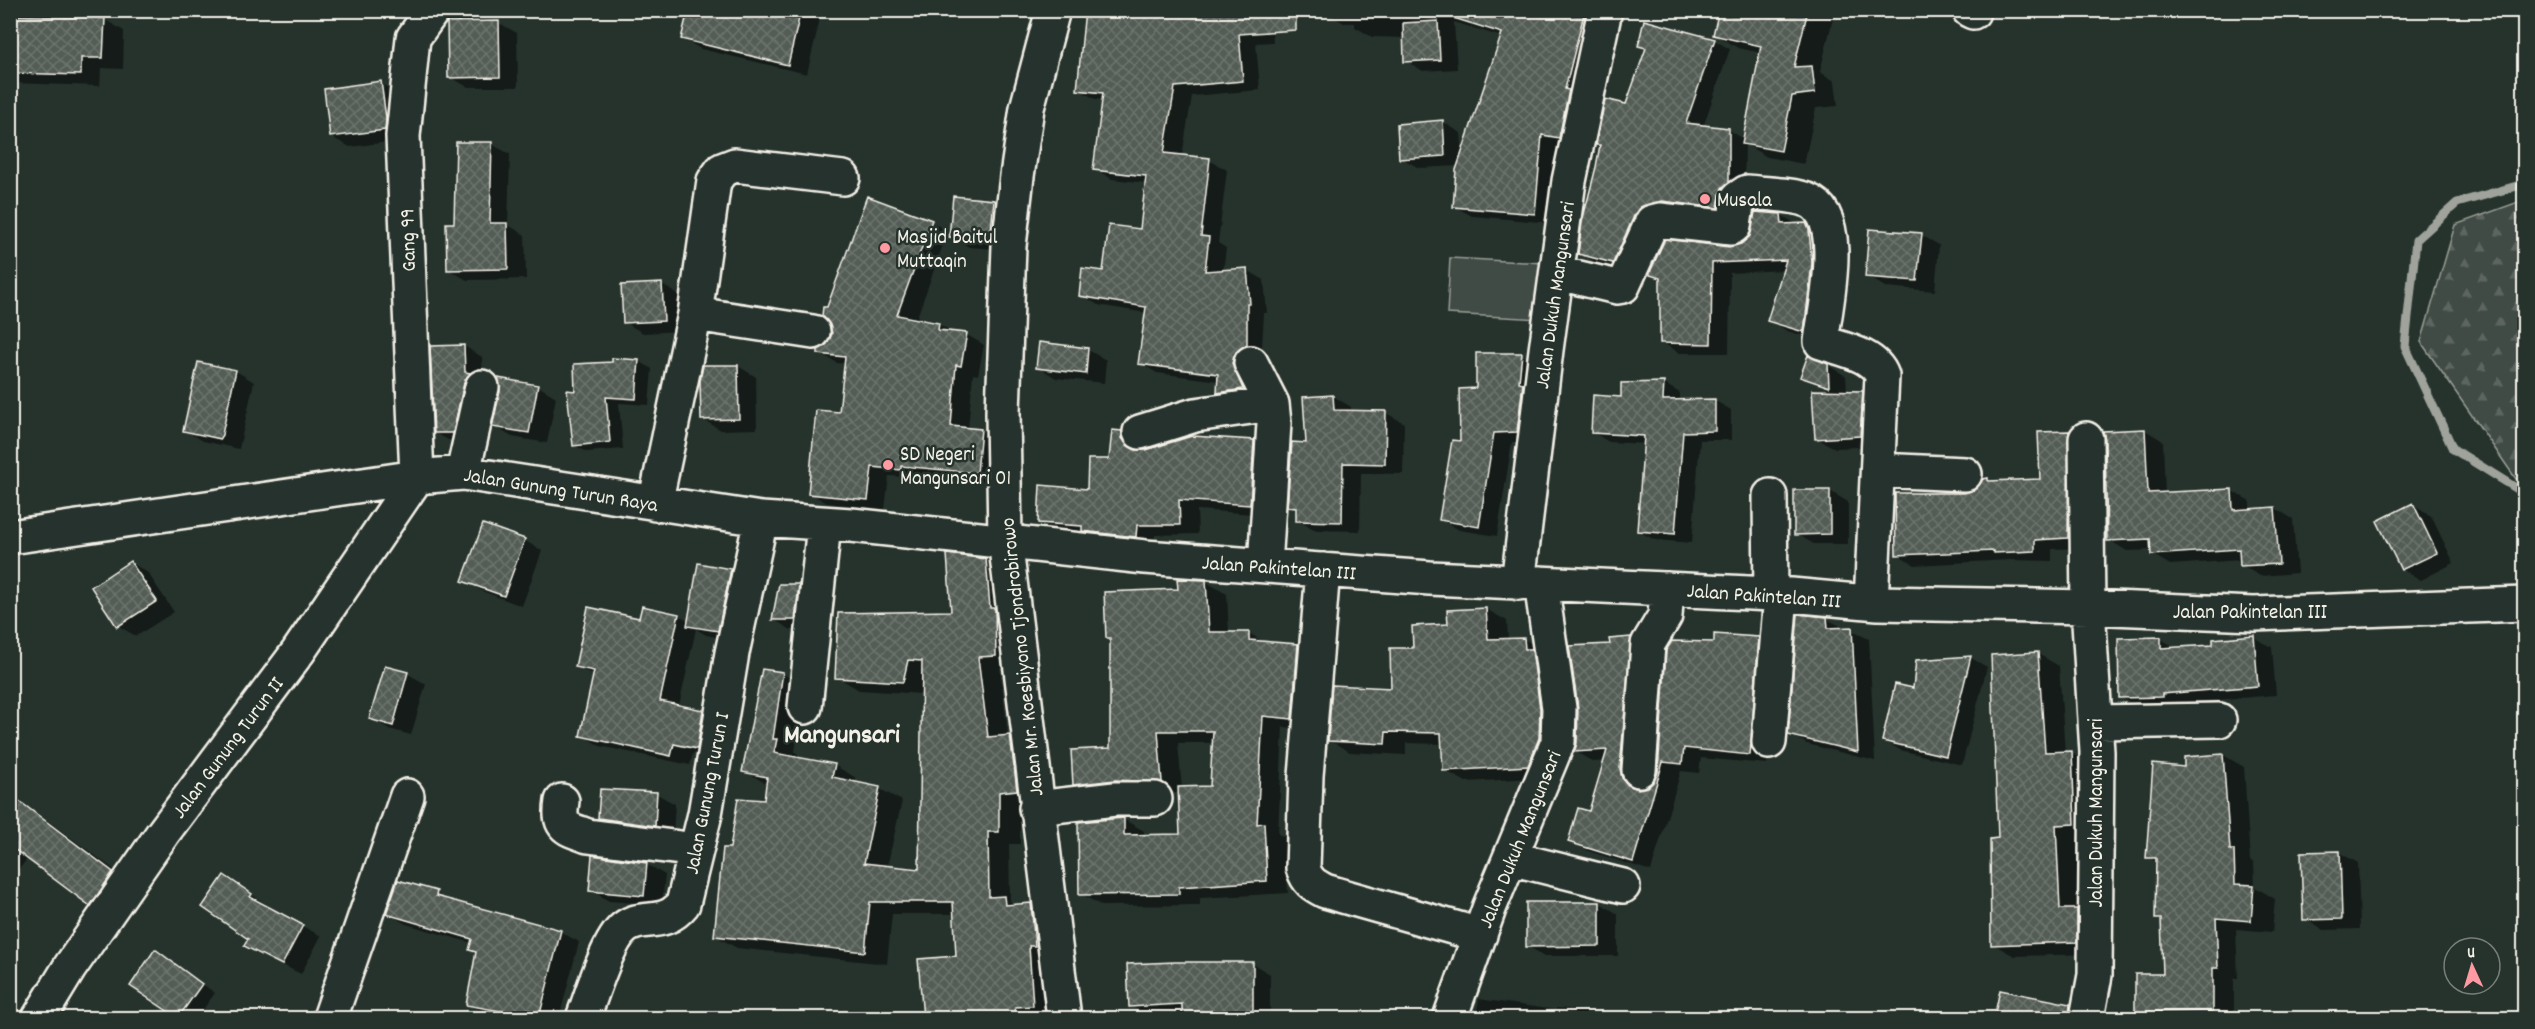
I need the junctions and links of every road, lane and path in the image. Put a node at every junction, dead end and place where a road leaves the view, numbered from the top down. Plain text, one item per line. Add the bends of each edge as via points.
1 (433, 10) edge
2 (1053, 10) edge
3 (1605, 10) edge
4 (843, 178) dead end
5 (1557, 273) junction
6 (695, 314) junction
7 (813, 332) dead end
8 (1251, 363) dead end
9 (482, 387) dead end
10 (1272, 404) junction
11 (1140, 432) dead end
12 (2086, 439) dead end
13 (1878, 470) junction
14 (463, 473) junction
15 (1965, 474) dead end
16 (417, 477) junction
17 (1770, 496) dead end
18 (655, 504) junction
19 (761, 519) junction
20 (824, 524) junction
21 (10, 537) edge
22 (1005, 540) junction
23 (1265, 566) junction
24 (1323, 570) junction
25 (1530, 583) junction
26 (1667, 589) junction
27 (1776, 594) junction
28 (1871, 602) junction
29 (2524, 604) edge
30 (2088, 607) junction
31 (805, 707) dead end
32 (2219, 720) dead end
33 (2095, 722) junction
34 (1769, 742) dead end
35 (1640, 770) dead end
36 (407, 796) dead end
37 (1155, 799) dead end
38 (562, 801) dead end
39 (1036, 808) junction
40 (696, 850) junction
41 (1510, 858) junction
42 (1623, 886) dead end
43 (1480, 935) junction
44 (39, 1018) edge
45 (330, 1018) edge
46 (583, 1018) edge
47 (1064, 1018) edge
48 (1450, 1018) edge
49 (2087, 1018) edge

1 - 16 street, Gang 99 via 413,38 403,136
2 - 22 street, Jalan Mr. Koesbiyono Tjondrobirowo via 1027,108 1009,246 1003,412
3 - 5 street, Jalan Dukuh Mangunsari via 1569,182
4 - 6 street via 749,165 722,170 714,182
5 - 13 street via 1623,286 1652,222 1726,229 1734,226 1738,198 1747,192 1807,200 1820,208 1826,219 1832,246 1821,342 1870,360 1882,376
5 - 25 street, Jalan Dukuh Mangunsari via 1546,350
6 - 7 street
6 - 18 street
8 - 10 street
9 - 14 street
10 - 11 street via 1195,415
10 - 23 street
12 - 30 street, Jalan Dukuh Mangunsari
13 - 15 street
13 - 28 street
14 - 16 street, Jalan Gunung Turun Raya
14 - 18 street, Jalan Gunung Turun Raya
16 - 21 street, Jalan Gunung Turun Raya
16 - 44 street, Jalan Gunung Turun II via 298,652 157,842
17 - 27 street
18 - 19 street, Jalan Gunung Turun Raya
19 - 20 street, Jalan Gunung Turun Raya
19 - 40 street, Jalan Gunung Turun I
20 - 22 street, Jalan Gunung Turun Raya
20 - 31 street
22 - 23 street, Jalan Pakintelan III via 1144,557
22 - 39 street, Jalan Mr. Koesbiyono Tjondrobirowo
23 - 24 street, Jalan Pakintelan III
24 - 25 street, Jalan Pakintelan III
24 - 43 street via 1306,776 1306,877 1324,891
25 - 26 street, Jalan Pakintelan III
25 - 41 street, Jalan Dukuh Mangunsari via 1559,708 1558,742
26 - 27 street, Jalan Pakintelan III
26 - 35 street via 1665,616 1648,644
27 - 28 street, Jalan Pakintelan III
27 - 34 street
28 - 30 street, Jalan Pakintelan III
29 - 30 street, Jalan Pakintelan III via 2254,614
30 - 33 street, Jalan Dukuh Mangunsari
32 - 33 street
33 - 49 street, Jalan Dukuh Mangunsari via 2095,975
36 - 45 street
37 - 39 street via 1115,799
38 - 40 street via 562,823 577,833
39 - 47 street, Jalan Mr. Koesbiyono Tjondrobirowo
40 - 46 street, Jalan Gunung Turun I via 683,904 666,919 624,927 613,941
41 - 42 street
41 - 43 street, Jalan Dukuh Mangunsari
43 - 48 street, Jalan Dukuh Mangunsari

